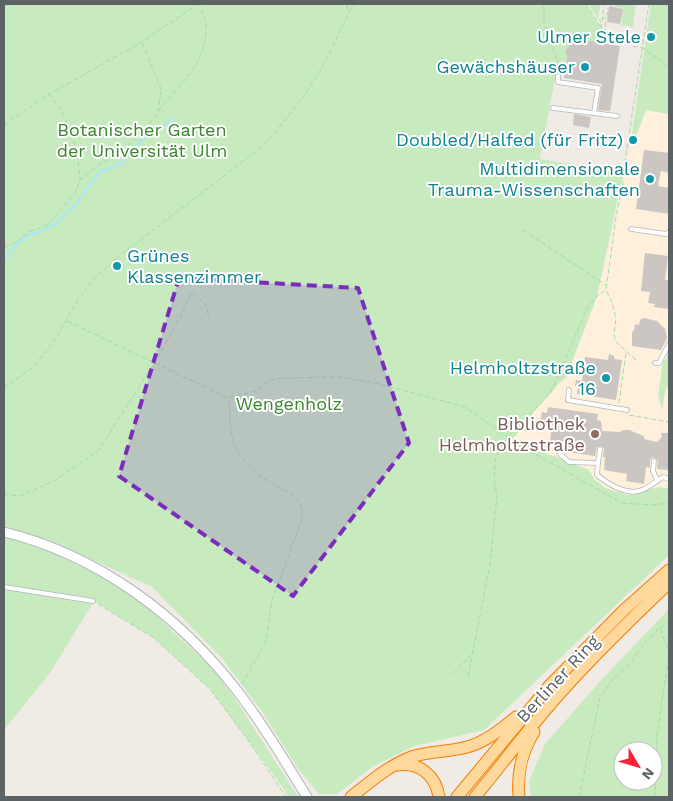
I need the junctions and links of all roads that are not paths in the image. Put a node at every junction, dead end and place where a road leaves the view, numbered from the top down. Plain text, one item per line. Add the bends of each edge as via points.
1 (558, 76) road end
2 (553, 108) dead end
3 (594, 113) junction
4 (617, 116) dead end
5 (631, 229) dead end
6 (669, 232) edge
7 (669, 344) edge
8 (655, 363) dead end
9 (569, 390) dead end
10 (625, 409) road end
11 (600, 449) dead end
12 (559, 453) dead end
13 (654, 462) dead end
14 (598, 463) junction
15 (669, 479) edge
16 (658, 480) junction
17 (4, 532) edge
18 (669, 570) edge
19 (669, 583) edge
20 (4, 587) edge
21 (93, 601) road end
22 (550, 685) junction
23 (561, 691) junction
24 (394, 766) junction
25 (307, 797) edge
26 (351, 797) edge
27 (439, 797) edge
28 (457, 797) edge
29 (475, 797) edge
30 (519, 797) edge

1 - 3 lane via 558,82 598,88
2 - 3 lane
3 - 4 lane
5 - 6 lane
7 - 8 lane via 659,363
9 - 10 lane via 568,400
11 - 14 lane
12 - 14 lane via 569,462
13 - 16 lane via 653,471
14 - 16 lane via 597,475 626,490 643,490
15 - 16 lane via 663,477
17 - 25 street via 62,552 116,579 175,624 211,659 238,692
18 - 22 highway, Berliner Ring via 624,610
19 - 23 highway, Berliner Ring
20 - 21 lane
22 - 24 highway via 507,724 482,741 467,747 412,757
22 - 28 highway, Berliner Ring
23 - 29 highway, Berliner Ring
23 - 30 highway via 522,755
24 - 26 highway
24 - 27 highway via 413,765 428,773 438,787

